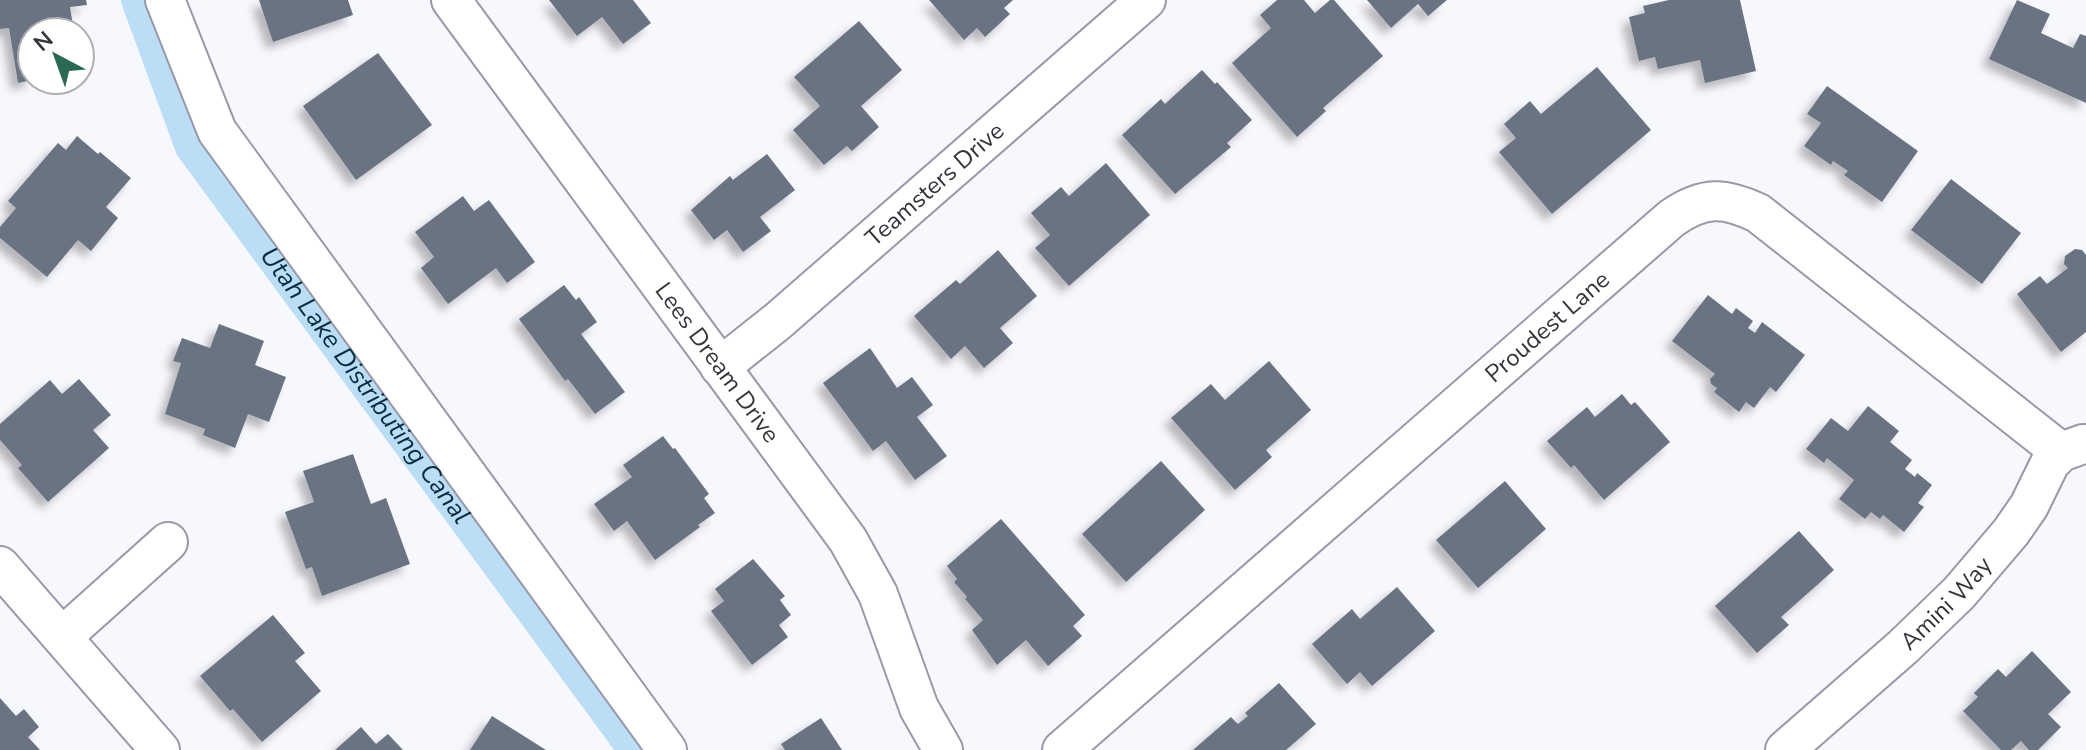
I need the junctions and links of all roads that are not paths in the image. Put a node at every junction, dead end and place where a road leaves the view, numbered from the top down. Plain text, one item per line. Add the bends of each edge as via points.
1 (165, 0) edge
2 (451, 0) edge
3 (1146, 0) edge
4 (720, 367) junction
5 (2074, 447) edge
6 (168, 542) dead end
7 (0, 566) edge
8 (62, 637) junction
9 (160, 750) edge
10 (667, 750) edge
11 (943, 750) edge
12 (1062, 750) edge
13 (1785, 750) edge

1 - 10 street via 217,131
2 - 4 street, Lees Dream Drive
3 - 4 street, Teamsters Drive
4 - 11 street, Lees Dream Drive via 868,572 919,708
5 - 12 street, Proudest Lane via 1758,213 1734,202 1689,206
5 - 13 street, Amini Way via 2050,463 2011,532 1959,593
6 - 8 street
7 - 8 street
8 - 9 street

